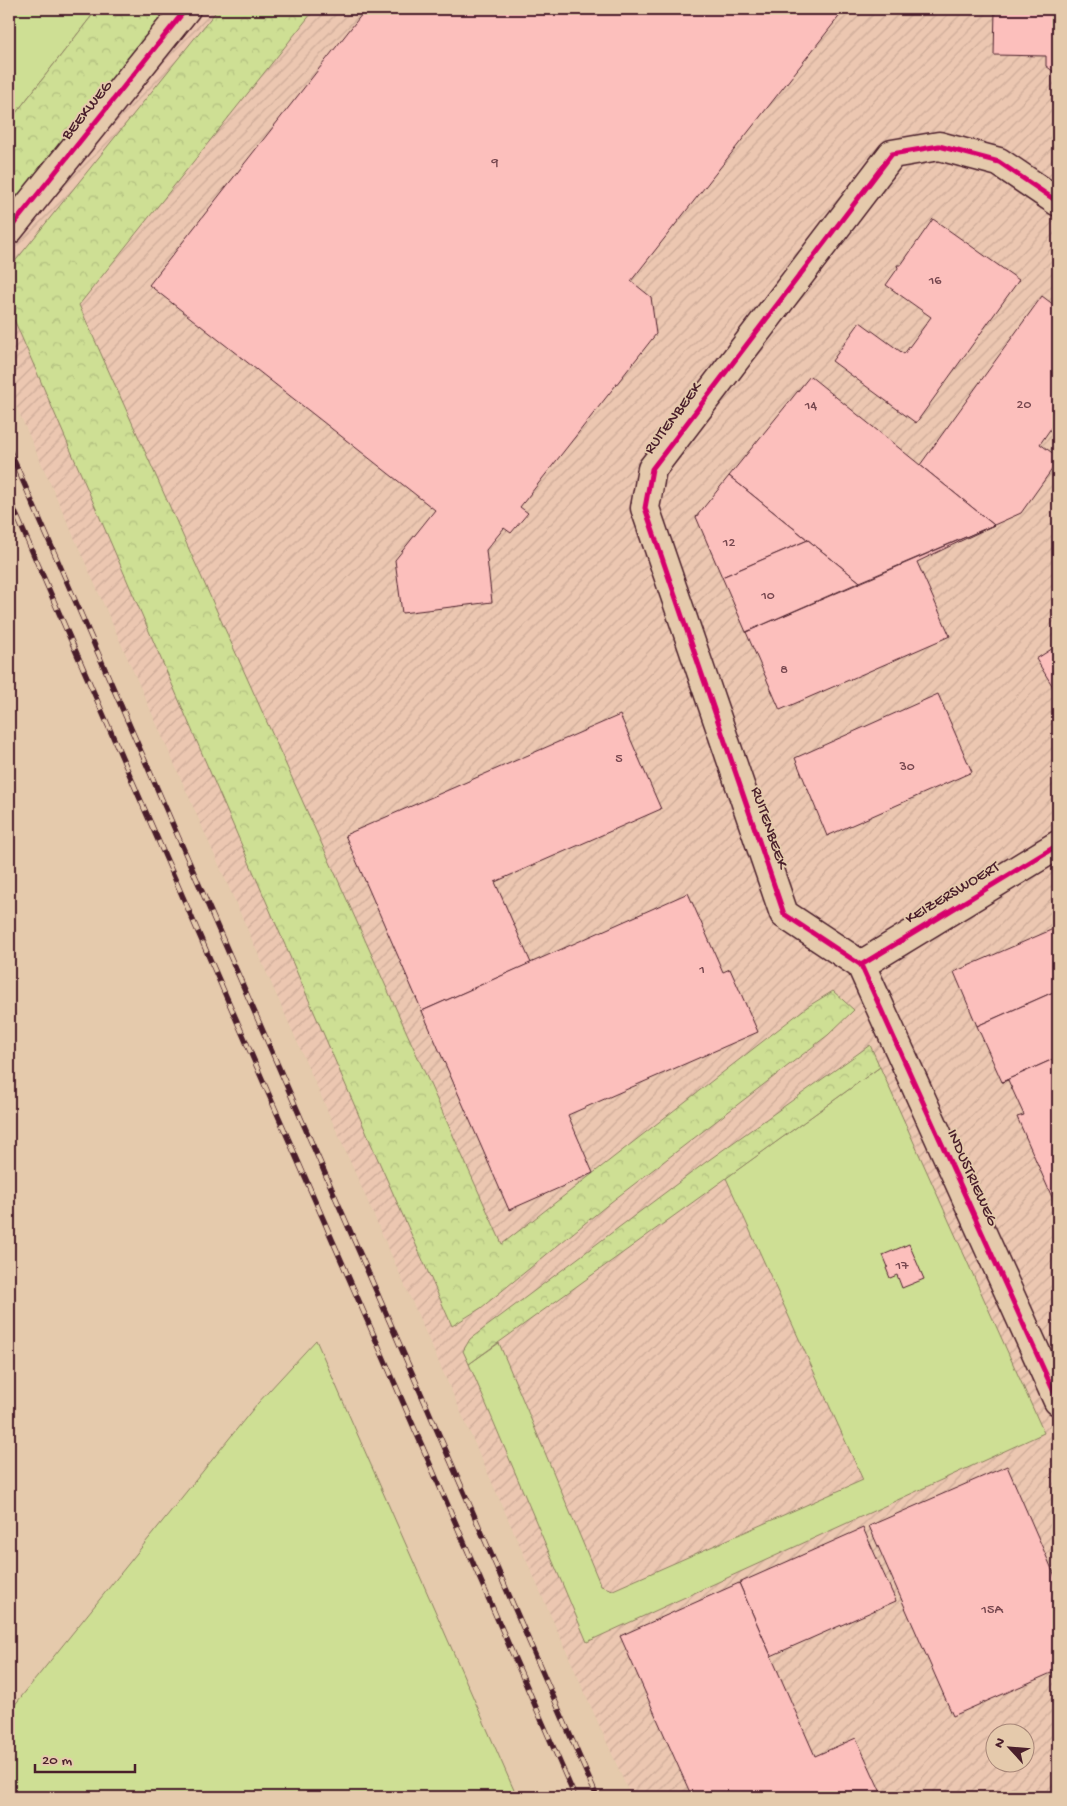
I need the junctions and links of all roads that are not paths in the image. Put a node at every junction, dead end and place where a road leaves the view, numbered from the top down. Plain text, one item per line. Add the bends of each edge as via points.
1 (186, 9) edge
2 (1058, 202) edge
3 (9, 230) edge
4 (1058, 845) edge
5 (861, 965) junction
6 (1058, 1401) edge

1 - 3 street, BEEKWEG
2 - 5 street, RUITENBEEK via 999,162 940,146 892,154 652,469 645,508 784,914
4 - 5 street, KEIZERSWOERT
5 - 6 street, INDUSTRIEWEG

